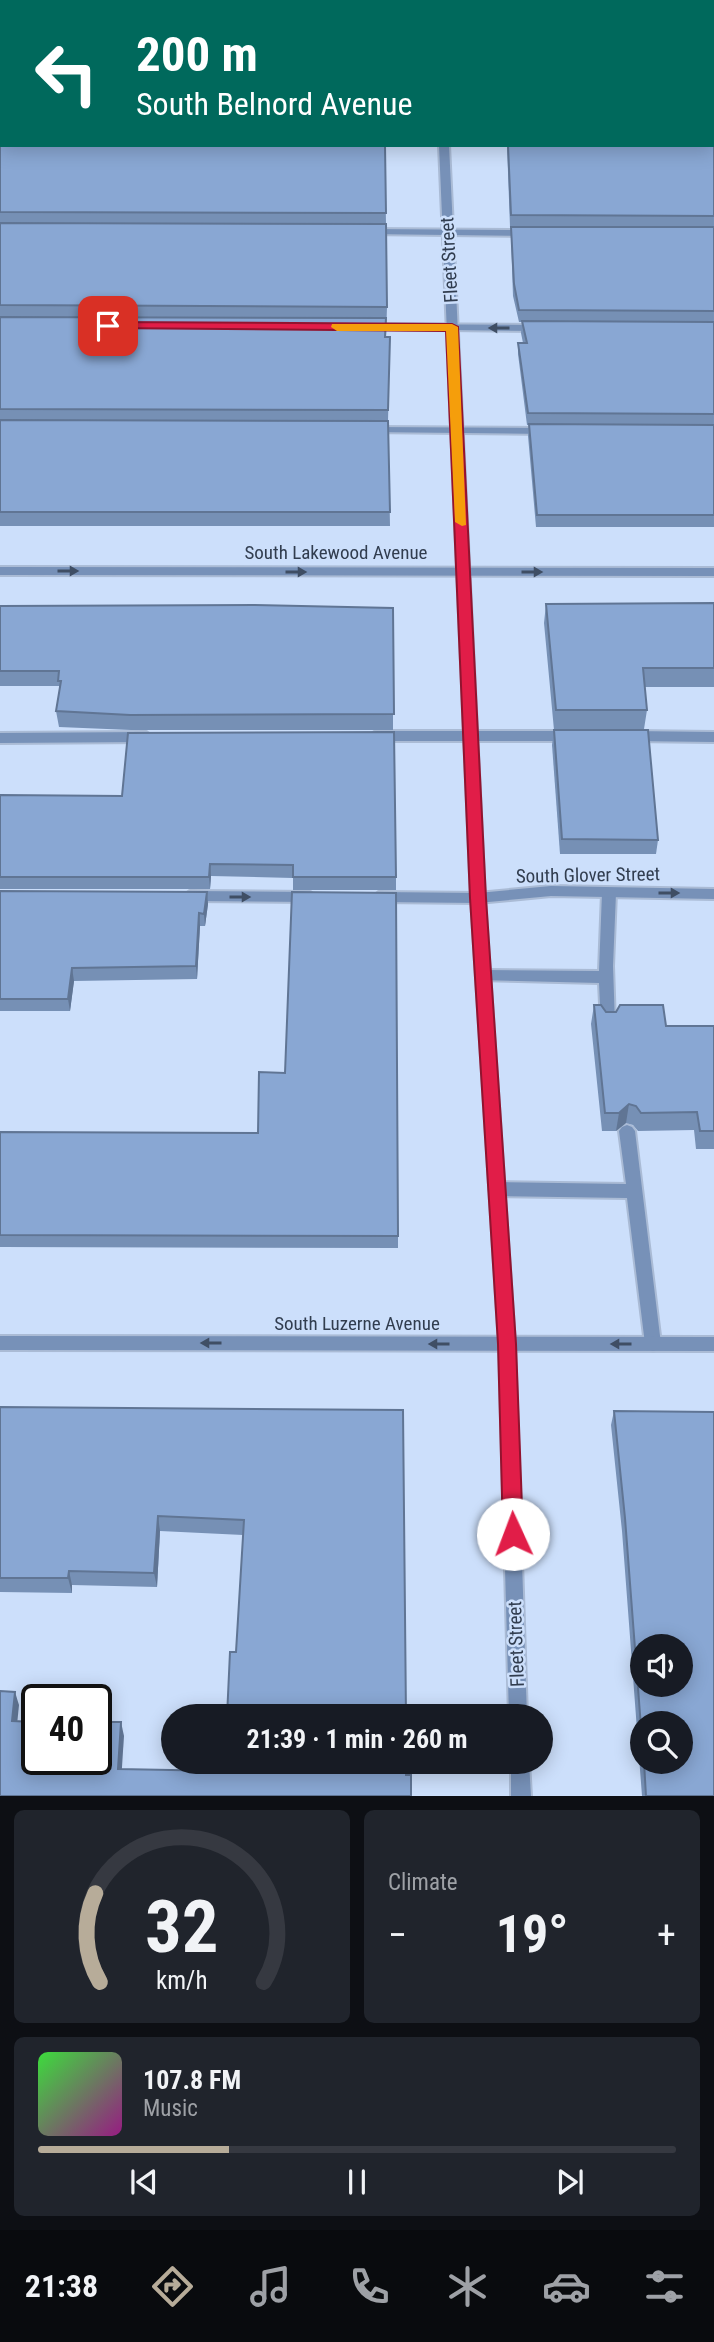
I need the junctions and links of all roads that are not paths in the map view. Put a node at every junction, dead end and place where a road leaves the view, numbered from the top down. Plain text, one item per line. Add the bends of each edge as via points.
1 (444, 147) edge
2 (357, 232) edge
3 (448, 233) junction
4 (535, 233) edge
5 (352, 327) edge
6 (452, 327) junction
7 (553, 328) edge
8 (360, 430) edge
9 (457, 430) junction
10 (556, 431) edge
11 (0, 571) edge
12 (464, 572) junction
13 (714, 572) edge
14 (471, 735) junction
15 (368, 736) edge
16 (593, 736) edge
17 (620, 736) edge
18 (163, 737) edge
19 (714, 737) edge
20 (0, 738) edge
21 (610, 893) junction
22 (714, 894) edge
23 (178, 896) edge
24 (328, 897) edge
25 (369, 897) edge
26 (478, 898) junction
27 (483, 976) junction
28 (607, 977) junction
29 (608, 1024) edge
30 (626, 1131) edge
31 (497, 1189) junction
32 (634, 1191) junction
33 (0, 1343) edge
34 (507, 1344) junction
35 (653, 1344) junction
36 (714, 1344) edge
37 (518, 1704) edge
38 (520, 1774) edge
39 (521, 1796) edge

1 - 3 street, Fleet Street
2 - 3 street
3 - 4 street
3 - 6 street, Fleet Street
5 - 6 street
7 -> 6 street
6 - 9 street, Fleet Street
8 - 9 street
9 - 10 street
9 - 12 street, Fleet Street
11 -> 12 street, South Lakewood Avenue
12 -> 13 street, South Lakewood Avenue
12 - 14 street, Fleet Street
14 - 15 street
14 - 16 street
14 - 26 street, Fleet Street
17 - 19 street
18 - 20 street
21 -> 22 street, South Glover Street
21 - 26 street, South Glover Street via 551,891
21 - 28 street
23 -> 24 street
25 - 26 street, South Glover Street
26 - 27 street, Fleet Street
27 - 28 street
27 - 31 street, Fleet Street
28 - 29 street
30 - 32 street
31 - 32 street
31 - 34 street, Fleet Street
32 - 35 street
34 -> 33 street, South Luzerne Avenue
35 -> 34 street, South Luzerne Avenue
34 - 37 street, Fleet Street
35 - 36 street, South Luzerne Avenue
38 - 39 street

